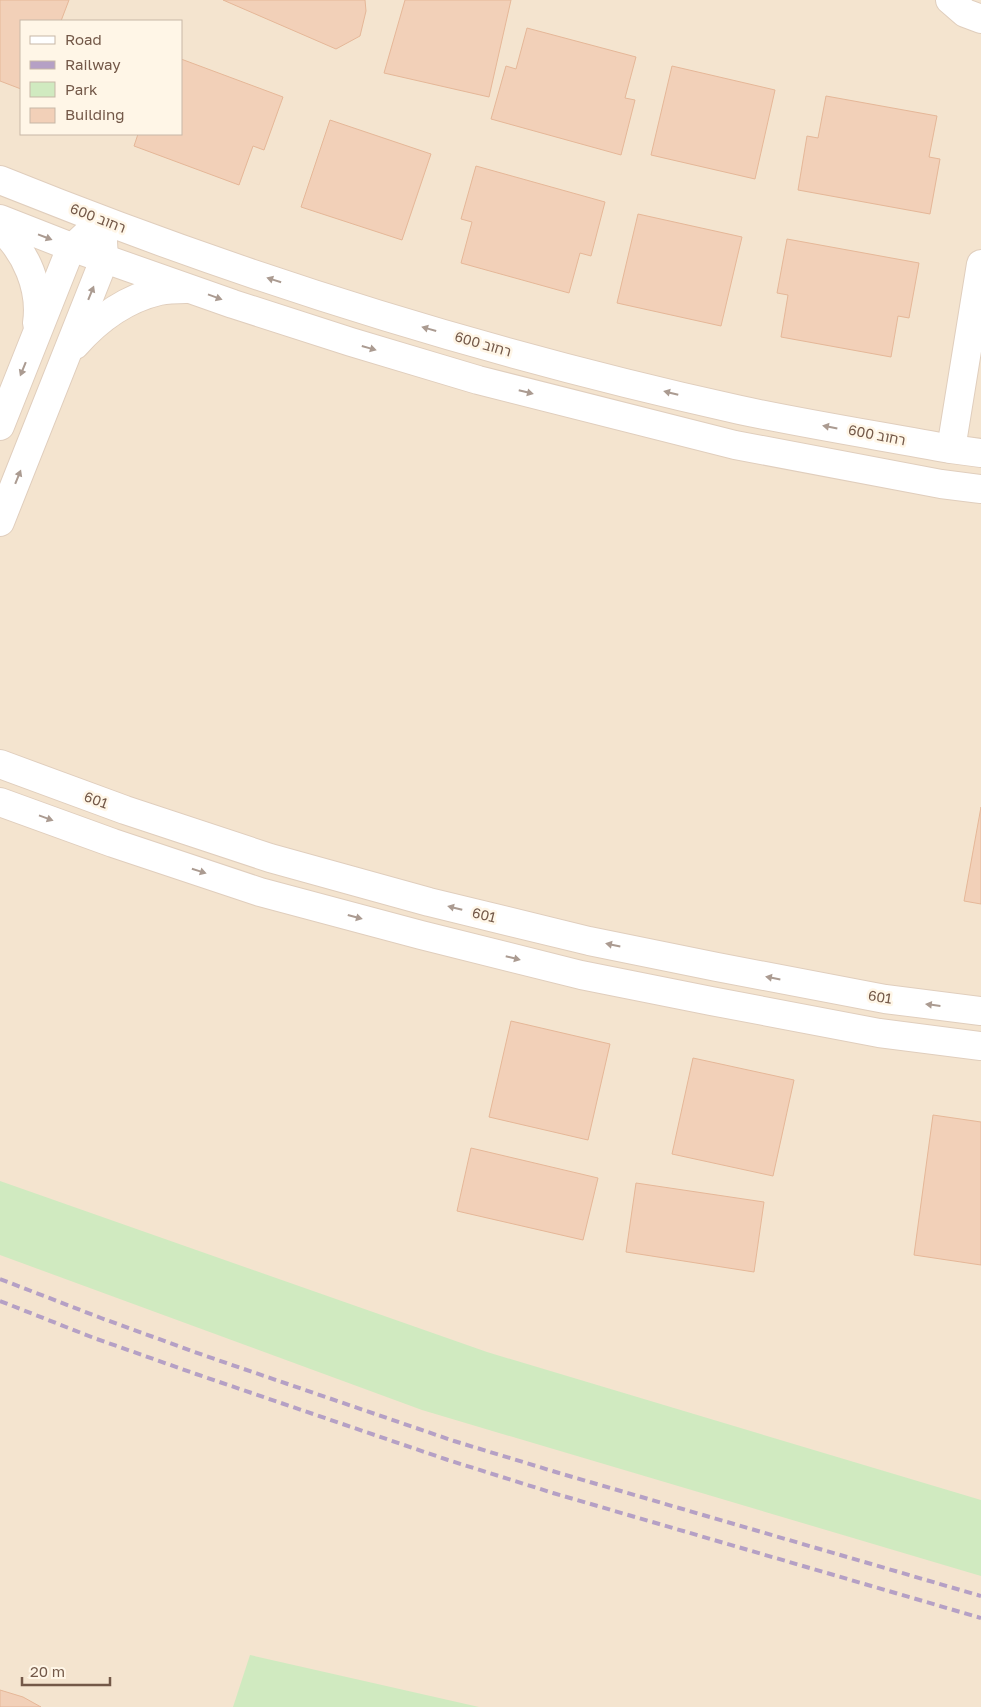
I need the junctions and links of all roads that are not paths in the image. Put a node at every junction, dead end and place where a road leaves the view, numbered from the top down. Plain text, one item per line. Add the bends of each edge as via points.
1 (950, 0) edge
2 (979, 20) edge
3 (0, 180) edge
4 (0, 219) edge
5 (100, 220) junction
6 (0, 228) edge
7 (74, 248) junction
8 (105, 258) junction
9 (981, 264) edge
10 (190, 288) junction
11 (35, 337) junction
12 (67, 354) junction
13 (0, 426) edge
14 (951, 449) junction
15 (981, 453) edge
16 (981, 489) edge
17 (0, 522) edge
18 (1, 764) edge
19 (0, 802) edge
20 (981, 1011) edge
21 (981, 1046) edge

1 - 2 street
3 - 5 street, רחוב 600
4 -> 7 street
5 - 7 street
5 - 8 street
14 -> 5 street, רחוב 600 via 742,410 487,346 352,306
6 - 11 street via 29,268 39,312
7 - 8 street
7 - 11 street via 70,250
8 - 10 street
12 -> 8 street
9 - 14 street
10 - 12 street via 160,291 133,300 108,314
10 -> 16 street via 351,342 478,380 624,418 744,446
11 -> 13 street
17 -> 12 street
14 - 15 street, רחוב 600
20 -> 18 street, 601 via 885,999 717,967 429,902 270,858 125,810
19 -> 21 street via 260,892 430,938 582,975 720,1003 880,1033

